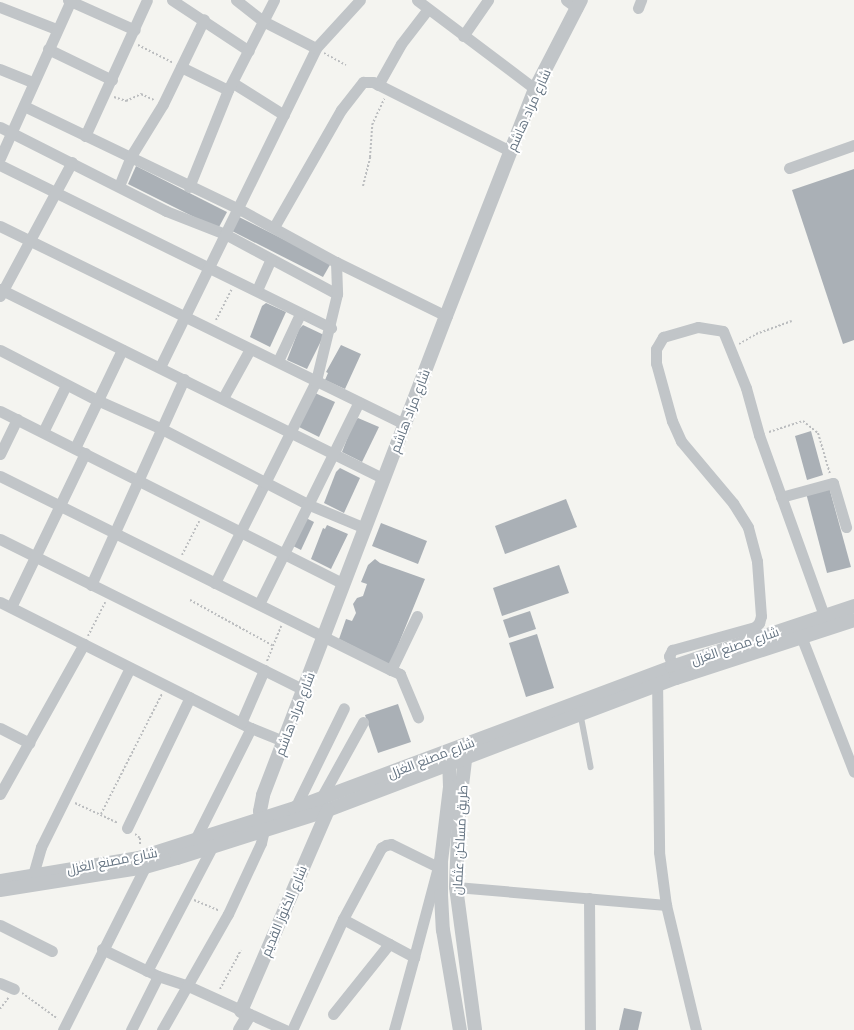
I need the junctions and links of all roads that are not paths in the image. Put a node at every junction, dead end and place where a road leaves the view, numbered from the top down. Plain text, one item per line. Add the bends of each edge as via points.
1 (70, 0) edge
2 (147, 0) edge
3 (172, 0) edge
4 (236, 0) edge
5 (274, 0) edge
6 (360, 0) edge
7 (417, 0) edge
8 (488, 0) edge
9 (575, 3) edge
10 (0, 7) edge
11 (428, 9) junction
12 (204, 19) junction
13 (263, 21) junction
14 (56, 29) junction
15 (132, 36) junction
16 (463, 36) junction
17 (316, 48) junction
18 (48, 49) junction
19 (249, 51) junction
20 (181, 67) junction
21 (0, 69) edge
22 (112, 80) junction
23 (33, 82) junction
24 (378, 85) junction
25 (231, 86) junction
26 (535, 89) junction
27 (24, 106) junction
28 (284, 115) junction
29 (0, 127) edge
30 (12, 132) junction
31 (85, 136) junction
32 (854, 145) edge
33 (510, 151) junction
34 (131, 156) junction
35 (0, 158) edge
36 (72, 162) junction
37 (0, 165) edge
38 (789, 168) dead end
39 (119, 186) junction
40 (189, 186) junction
41 (55, 192) junction
42 (239, 209) junction
43 (0, 226) edge
44 (274, 227) junction
45 (225, 234) junction
46 (28, 241) junction
47 (271, 259) junction
48 (336, 262) junction
49 (210, 268) junction
50 (257, 290) junction
51 (1, 292) edge
52 (337, 294) junction
53 (300, 314) junction
54 (446, 316) junction
55 (184, 318) junction
56 (331, 328) junction
57 (250, 349) junction
58 (0, 350) edge
59 (122, 350) junction
60 (278, 361) junction
61 (160, 367) junction
62 (184, 378) junction
63 (316, 381) junction
64 (66, 385) junction
65 (223, 398) junction
66 (97, 400) junction
67 (359, 402) junction
68 (0, 411) edge
69 (17, 419) junction
70 (404, 424) junction
71 (162, 429) junction
72 (43, 432) junction
73 (290, 434) junction
74 (80, 450) junction
75 (0, 454) edge
76 (333, 454) junction
77 (0, 476) edge
78 (384, 479) junction
79 (138, 480) junction
80 (265, 483) junction
81 (781, 498) junction
82 (307, 504) junction
83 (59, 506) junction
84 (846, 527) dead end
85 (365, 528) junction
86 (240, 532) junction
87 (113, 534) junction
88 (0, 539) edge
89 (281, 554) junction
90 (34, 557) junction
91 (215, 583) junction
92 (344, 584) junction
93 (91, 585) junction
94 (0, 602) edge
95 (259, 604) junction
96 (854, 606) edge
97 (11, 608) junction
98 (417, 616) dead end
99 (854, 620) edge
100 (826, 622) junction
101 (799, 631) junction
102 (324, 636) junction
103 (84, 644) junction
104 (130, 668) junction
105 (264, 670) junction
106 (391, 670) junction
107 (674, 673) junction
108 (657, 679) junction
109 (304, 690) junction
110 (190, 697) junction
111 (344, 708) dead end
112 (580, 708) junction
113 (418, 717) dead end
114 (363, 722) dead end
115 (241, 723) junction
116 (0, 728) edge
117 (251, 728) junction
118 (284, 741) junction
119 (28, 743) junction
120 (467, 744) junction
121 (449, 758) junction
122 (465, 759) junction
123 (591, 767) dead end
124 (854, 772) edge
125 (456, 787) junction
126 (0, 794) edge
127 (324, 805) junction
128 (295, 808) junction
129 (263, 824) junction
130 (127, 828) road end
131 (195, 840) junction
132 (212, 846) junction
133 (142, 862) junction
134 (439, 868) junction
135 (33, 875) junction
136 (0, 881) edge
137 (456, 887) junction
138 (0, 890) edge
139 (589, 898) junction
140 (666, 905) junction
141 (343, 919) junction
142 (0, 925) edge
143 (389, 944) junction
144 (102, 948) junction
145 (52, 950) dead end
146 (414, 956) junction
147 (147, 971) junction
148 (158, 976) junction
149 (0, 983) edge
150 (186, 985) junction
151 (14, 989) road end
152 (245, 1013) junction
153 (333, 1014) dead end
154 (64, 1027) edge
155 (131, 1030) edge
156 (162, 1030) edge
157 (240, 1030) edge
158 (285, 1030) edge
159 (292, 1030) edge
160 (394, 1030) edge
161 (460, 1030) edge
162 (475, 1030) edge
163 (590, 1030) edge
164 (696, 1030) edge

1 - 14 street
1 - 15 street
2 - 15 street
3 - 12 street
4 - 13 street
5 - 13 street
6 - 17 street
7 - 11 street
8 - 16 street
9 - 26 street, شارع مراد هاشم
10 - 14 street
11 - 16 street
11 - 24 street via 401,44
12 - 19 street
12 - 20 street
13 - 17 street
13 - 19 street
14 - 18 street
15 - 22 street
16 - 26 street
17 - 28 street
18 - 22 street
18 - 23 street
19 - 25 street
20 - 25 street
20 - 34 street via 163,104
21 - 23 street
22 - 31 street
23 - 27 street
24 - 33 street
24 - 44 street via 366,81 360,84 341,110
25 - 28 street
25 - 40 street
26 - 33 street, شارع مراد هاشم
27 - 30 street
27 - 31 street
28 - 42 street
29 - 30 street
30 - 35 street
30 - 36 street
31 - 34 street
32 - 38 street
33 - 54 street, شارع مراد هاشم
34 - 39 street
34 - 40 street
36 - 39 street
36 - 41 street
37 - 41 street
39 - 45 street via 166,211
40 - 42 street
41 - 46 street
41 - 49 street
42 - 44 street
42 - 45 street
43 - 46 street
44 - 48 street
45 - 47 street
45 - 49 street
46 - 51 street
46 - 55 street
47 - 50 street
47 - 52 street
48 - 52 street
48 - 54 street
49 - 50 street
49 - 55 street
50 - 53 street
51 - 59 street
52 - 56 street
53 - 56 street
53 - 60 street
54 - 70 street, شارع مراد هاشم
55 - 57 street
55 - 61 street
56 - 63 street
57 - 60 street
57 - 65 street
58 - 64 street
59 - 61 street
59 - 66 street
60 - 63 street
61 - 62 street
62 - 65 street
62 - 71 street
63 - 67 street
63 - 73 street
64 - 66 street
64 - 72 street
65 - 73 street
66 - 71 street
66 - 74 street
67 - 70 street
67 - 76 street
68 - 69 street
69 - 72 street
69 - 75 street
70 - 78 street, شارع مراد هاشم
71 - 79 street
71 - 80 street
72 - 74 street
73 - 76 street
73 - 80 street
74 - 79 street
74 - 83 street
76 - 78 street
76 - 82 street
77 - 83 street
78 - 85 street, شارع مراد هاشم
79 - 86 street
79 - 87 street
80 - 82 street
80 - 86 street
81 - 84 street via 833,482
81 - 100 street
81 - 107 street via 723,331 698,327 663,337 656,349 661,385 681,441 733,503 748,527 757,561 761,616 759,624 754,627 672,650 668,656
82 - 85 street
82 - 89 street
83 - 87 street
83 - 90 street
85 - 92 street, شارع مراد هاشم
86 - 89 street
86 - 91 street
87 - 91 street
87 - 93 street
88 - 90 street
89 - 92 street
89 - 95 street
90 - 93 street
90 - 97 street
91 - 95 street
92 - 102 street, شارع مراد هاشم
93 - 105 street
94 - 97 street
95 - 102 street
96 - 100 street, شارع مصنع الغزل
97 - 103 street
98 - 106 street
99 - 100 street, شارع مصنع الغزل
100 - 101 street, شارع مصنع الغزل
101 - 107 street, شارع مصنع الغزل
101 - 124 street
102 - 106 street
102 - 109 street, شارع مراد هاشم
103 - 104 street
103 - 119 street
104 - 110 street
104 - 135 street via 41,846
105 - 109 street
105 - 115 street
106 - 113 street via 400,674
107 - 108 street, شارع مصنع الغزل
108 - 112 street, شارع مصنع الغزل
108 - 140 street via 659,852
109 - 118 street, شارع مراد هاشم
110 - 115 street
110 - 130 street
111 - 128 street
112 - 120 street, شارع مصنع الغزل
112 - 122 street, شارع مصنع الغزل
112 - 123 lane
114 - 127 street
115 - 117 street
116 - 119 street
117 - 118 street
117 - 131 street
118 - 129 street, شارع مراد هاشم via 264,795
119 - 126 street
120 - 121 street, شارع مصنع الغزل
120 - 122 street, طريق مساكن عثمان
121 - 122 street, شارع مصنع الغزل
121 - 125 street, طريق مساكن عثمان
121 - 127 street, شارع مصنع الغزل
122 - 125 street, طريق مساكن عثمان
125 - 134 street, طريق مساكن عثمان
125 - 137 street, طريق مساكن عثمان
127 - 128 street, شارع مصنع الغزل
127 - 129 street, شارع مصنع الغزل
127 - 152 street, شارع الكنوز القديم
128 - 129 street, شارع مصنع الغزل
129 - 131 street, شارع مصنع الغزل
129 - 132 street, شارع مصنع الغزل
129 - 150 street via 228,914
131 - 133 street, شارع مصنع الغزل
132 - 133 street, شارع مصنع الغزل
132 - 147 street
133 - 135 street, شارع مصنع الغزل
133 - 138 street, شارع مصنع الغزل
133 - 144 street
134 - 141 street via 391,844 386,845
134 - 146 street
134 - 161 street, طريق مساكن عثمان via 443,930
135 - 136 street, شارع مصنع الغزل
137 - 139 street
137 - 162 street, طريق مساكن عثمان
139 - 140 street
139 - 163 street
140 - 164 street
141 - 143 street
141 - 159 street
142 - 145 street
143 - 146 street
143 - 153 street
144 - 147 street
144 - 154 street
146 - 160 street
147 - 148 street
148 - 150 street
148 - 155 street
149 - 151 street
150 - 152 street
150 - 156 street
152 - 157 street, شارع الكنوز القديم
152 - 158 street

